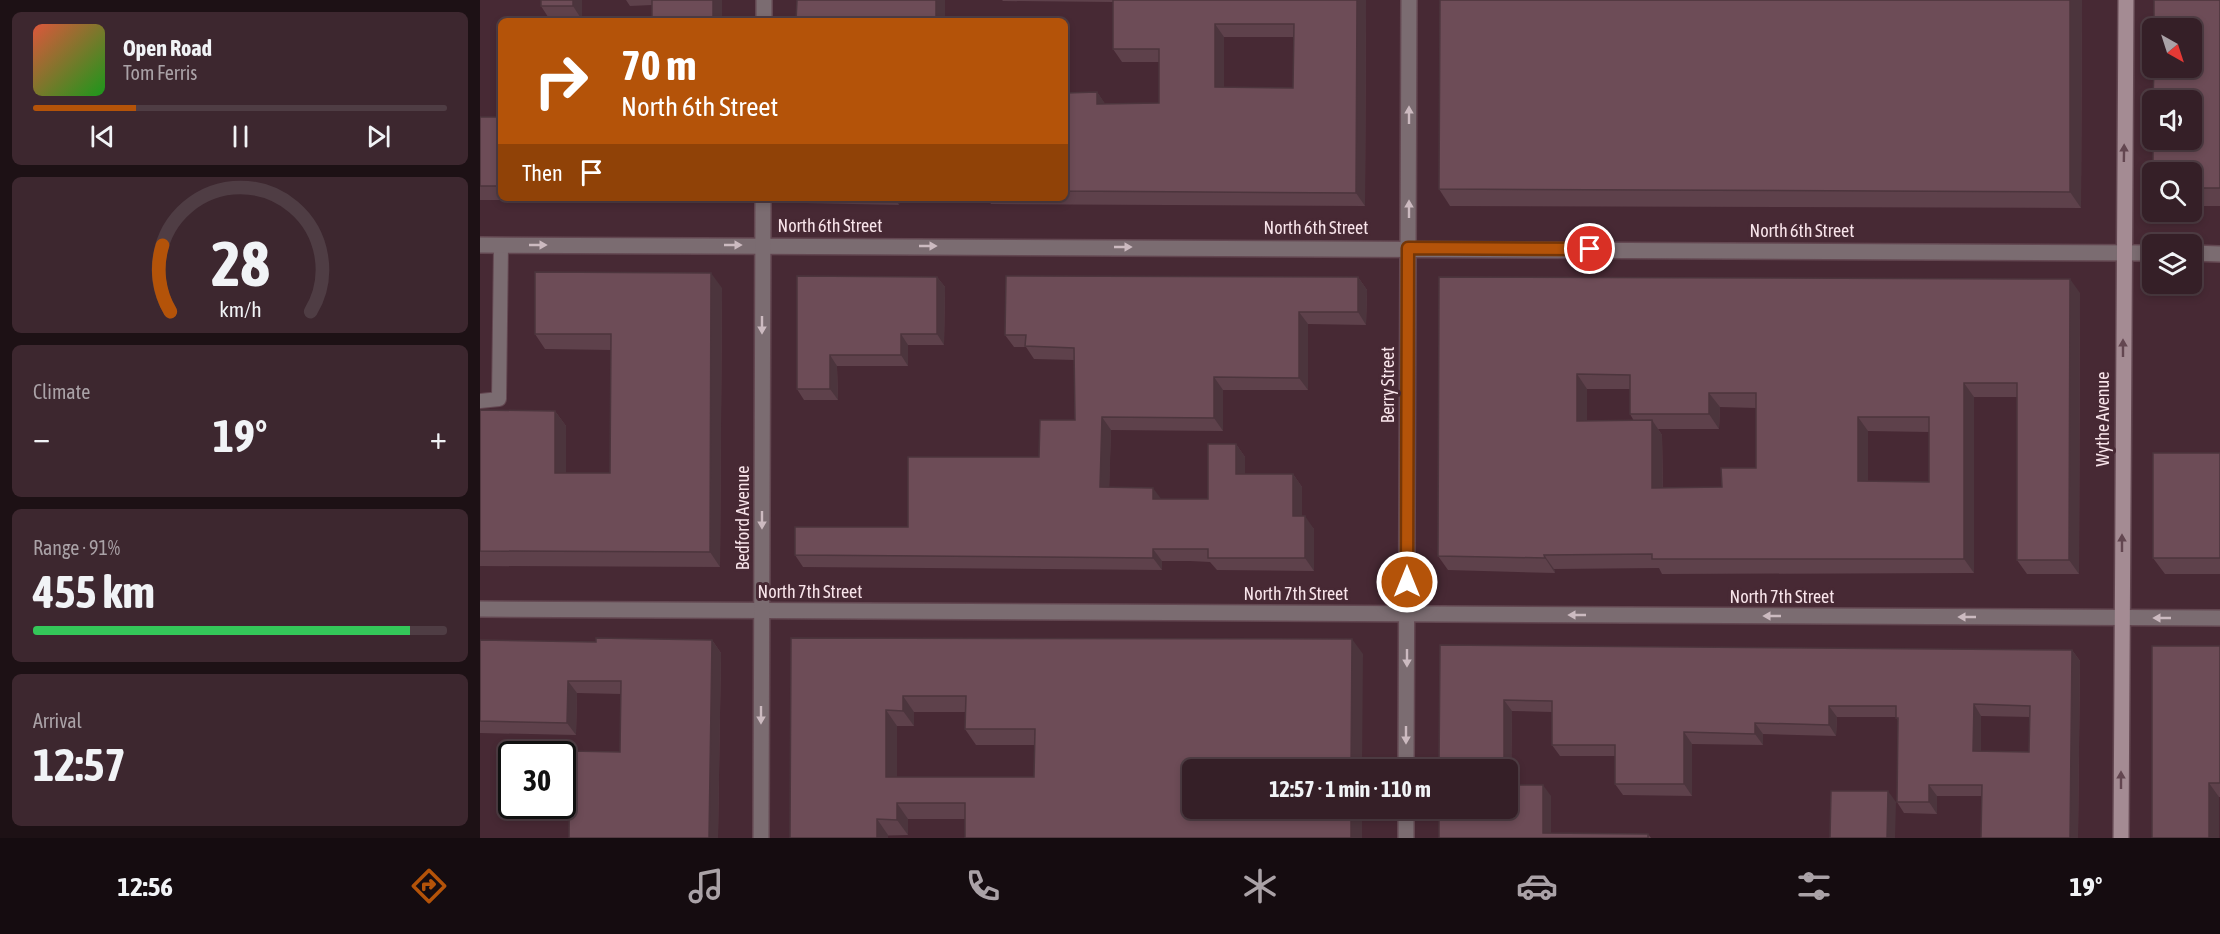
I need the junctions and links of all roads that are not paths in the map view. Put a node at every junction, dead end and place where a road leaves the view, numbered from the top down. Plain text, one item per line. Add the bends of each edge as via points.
1 (764, 0) edge
2 (1409, 0) edge
3 (2126, 0) edge
4 (764, 18) edge
5 (763, 201) edge
6 (480, 245) edge
7 (501, 245) junction
8 (763, 245) junction
9 (1408, 248) junction
10 (2124, 253) junction
11 (2142, 253) edge
12 (2202, 253) edge
13 (2220, 254) edge
14 (480, 400) edge
15 (480, 609) edge
16 (762, 611) junction
17 (1407, 615) junction
18 (2122, 618) junction
19 (2220, 618) edge
20 (1406, 759) edge
21 (1406, 819) edge
22 (761, 838) edge
23 (1406, 838) edge
24 (2121, 838) edge

1 - 4 street
9 -> 2 street, Berry Street
10 -> 3 main road, Wythe Avenue
5 - 8 street, Bedford Avenue
6 - 7 street, North 6th Street
7 -> 8 street, North 6th Street
7 - 14 lane via 499,399
8 -> 9 street, North 6th Street
8 -> 16 street, Bedford Avenue
9 - 10 street, North 6th Street
9 - 17 street, Berry Street
10 - 11 street, North 6th Street
18 -> 10 main road, Wythe Avenue
12 - 13 street
15 - 16 street, North 7th Street
16 - 17 street, North 7th Street
16 -> 22 street, Bedford Avenue
18 -> 17 street, North 7th Street
17 -> 20 street, Berry Street
19 -> 18 street, North 7th Street
24 -> 18 main road, Wythe Avenue
21 - 23 street

